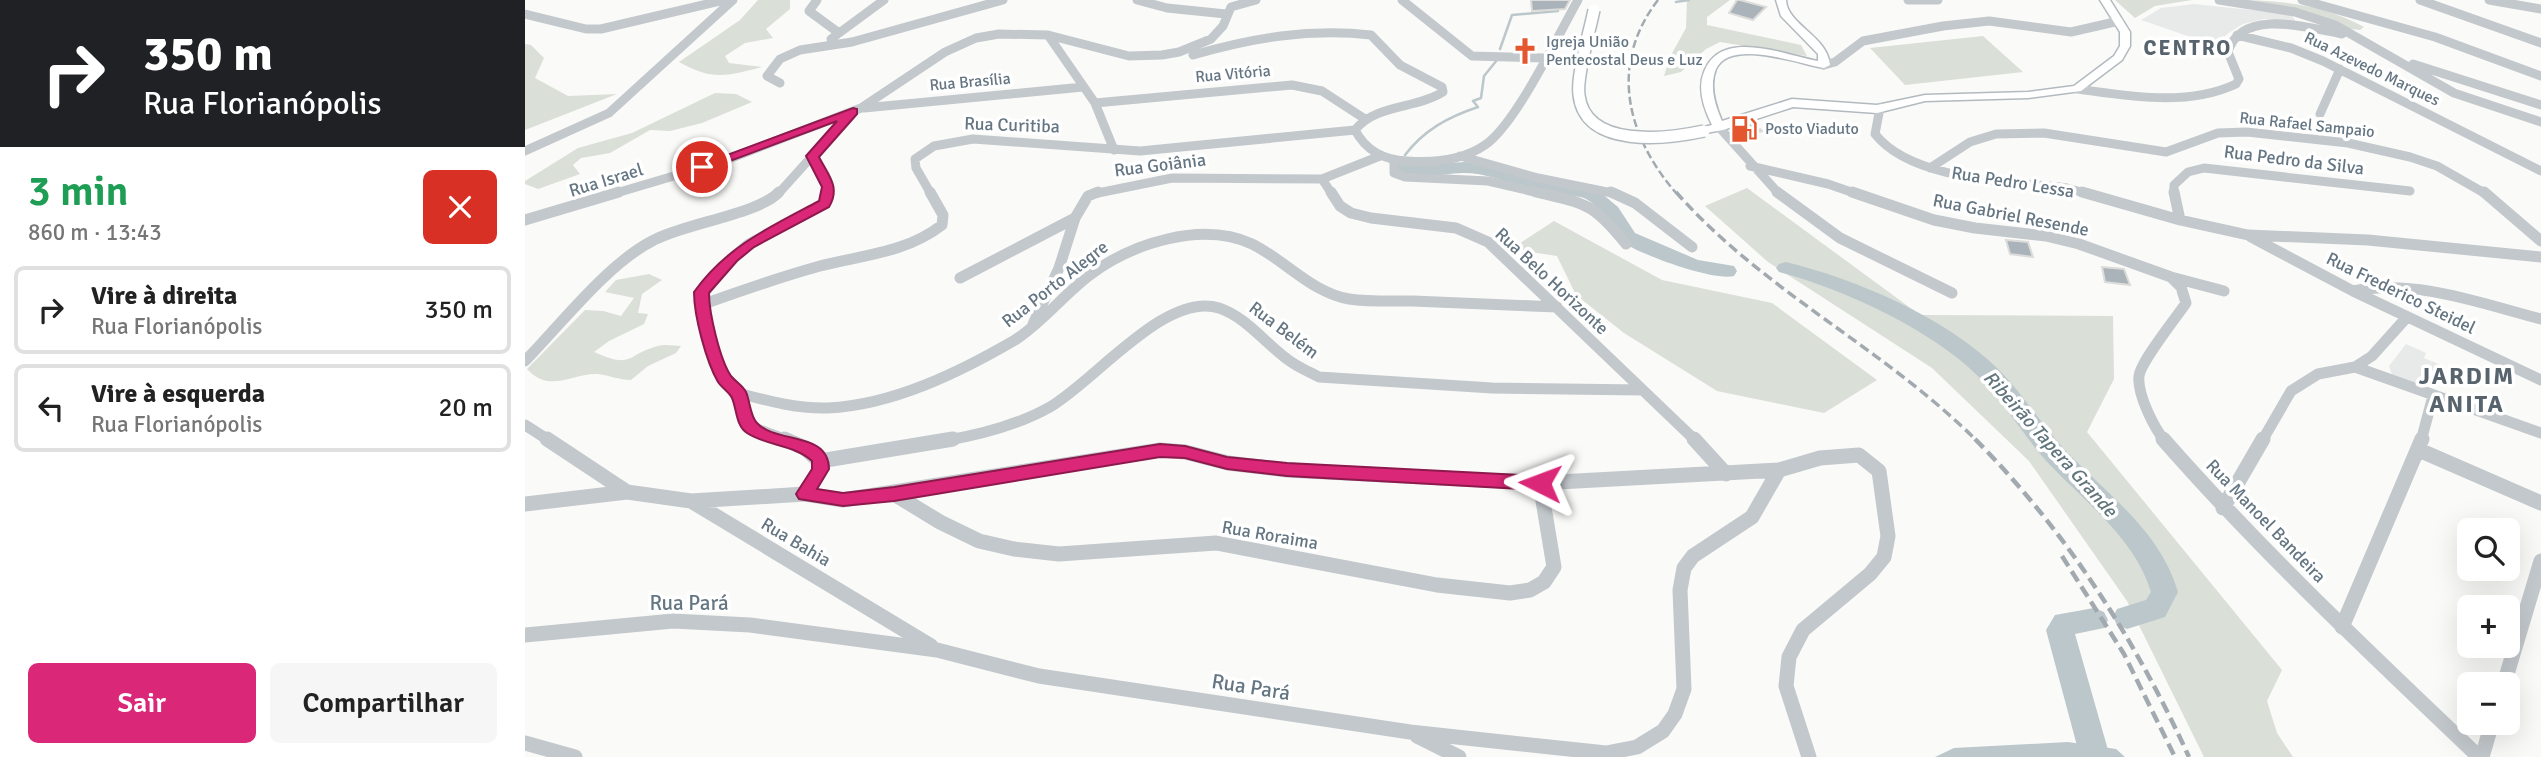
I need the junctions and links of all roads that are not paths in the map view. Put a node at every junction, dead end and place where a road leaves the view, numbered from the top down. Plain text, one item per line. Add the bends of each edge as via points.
1 (724, 0) edge
2 (733, 0) edge
3 (817, 0) edge
4 (884, 0) edge
5 (1003, 0) edge
6 (1137, 0) edge
7 (1256, 0) edge
8 (1402, 0) edge
9 (1577, 0) edge
10 (1781, 0) edge
11 (1908, 0) edge
12 (1938, 0) edge
13 (2105, 0) edge
14 (2219, 0) edge
15 (2302, 0) edge
16 (2420, 0) edge
17 (2489, 0) edge
18 (1595, 5) edge
19 (2541, 9) edge
20 (2343, 11) junction
21 (525, 14) edge
22 (1226, 14) junction
23 (2119, 21) junction
24 (839, 33) junction
25 (1048, 35) junction
26 (2237, 35) junction
27 (2360, 37) junction
28 (831, 40) dead end
29 (852, 42) joint
30 (2541, 43) edge
31 (1148, 56) junction
32 (2390, 56) junction
33 (1546, 58) junction
34 (1824, 65) junction
35 (2340, 69) junction
36 (2541, 70) edge
37 (2541, 76) edge
38 (1076, 77) junction
39 (2089, 78) junction
40 (780, 83) dead end
41 (1083, 87) junction
42 (2077, 89) junction
43 (1060, 90) junction
44 (2109, 94) junction
45 (1095, 103) junction
46 (2541, 105) edge
47 (1880, 108) junction
48 (857, 110) junction
49 (2320, 114) dead end
50 (1365, 119) junction
51 (2541, 122) edge
52 (1719, 127) junction
53 (1355, 130) junction
54 (1114, 150) junction
55 (525, 151) edge
56 (812, 156) junction
57 (1380, 156) junction
58 (1459, 156) junction
59 (1394, 160) junction
60 (1750, 166) junction
61 (1930, 168) junction
62 (2541, 171) edge
63 (1322, 179) junction
64 (2410, 191) dead end
65 (1075, 218) junction
66 (525, 220) edge
67 (2180, 220) junction
68 (2248, 235) junction
69 (2541, 241) edge
70 (1626, 244) dead end
71 (1692, 247) dead end
72 (2541, 257) edge
73 (2171, 277) junction
74 (960, 278) dead end
75 (2224, 291) dead end
76 (2353, 291) junction
77 (1952, 293) dead end
78 (701, 305) junction
79 (1557, 307) junction
80 (2407, 317) junction
81 (2540, 319) edge
82 (1030, 330) junction
83 (525, 361) edge
84 (2355, 367) junction
85 (2541, 380) edge
86 (1642, 390) junction
87 (738, 393) junction
88 (2433, 396) junction
89 (525, 425) edge
90 (2541, 433) edge
91 (2419, 450) junction
92 (820, 461) junction
93 (1779, 470) junction
94 (1726, 474) junction
95 (1540, 483) junction
96 (627, 492) junction
97 (805, 494) junction
98 (894, 494) junction
99 (691, 501) junction
100 (2541, 503) edge
101 (525, 504) edge
102 (2223, 508) junction
103 (2541, 561) edge
104 (2342, 627) junction
105 (525, 635) edge
106 (937, 650) junction
107 (2508, 672) edge
108 (1411, 732) junction
109 (2488, 735) edge
110 (525, 743) edge
111 (575, 757) edge
112 (1459, 757) edge
113 (1809, 757) edge
114 (2480, 757) edge

1 - 21 street via 601,29
2 - 55 street via 610,113
3 - 24 street via 809,11
4 - 24 street
5 - 29 street
6 - 22 street
7 - 22 street via 1231,7
8 - 33 street via 1472,55
9 - 33 street
10 - 34 main road via 1786,14 1823,53
11 - 12 street
13 - 23 main road
14 - 27 street via 2295,12
15 - 20 street
16 - 30 street
17 - 19 street
18 - 52 main road, bridge via 1578,93 1584,113 1627,136 1661,139
20 - 36 street via 2431,30
20 - 37 street via 2435,37
22 - 31 street via 1223,26 1211,39 1179,52
23 - 34 street via 2071,33 1989,21 1943,26 1871,38
23 - 39 main road via 2125,46 2118,58
24 - 28 street
25 - 31 street, Rua Israel via 1129,56
25 - 38 street
25 - 48 street, Rua Israel via 999,34 967,41
26 - 27 street via 2251,27 2278,24
26 - 35 street, Rua Azevedo Marques via 2291,48
26 - 44 street via 2228,53 2239,79 2231,88 2174,97
27 - 32 street
29 - 40 street via 810,47 781,59 767,76
31 - 50 street via 1183,58 1230,43 1297,33 1361,33 1376,37 1400,65 1442,87 1438,96
32 - 46 street
32 - 51 street via 2454,93
33 - 58 street via 1504,127 1478,149
34 - 52 main road via 1749,50 1720,55 1710,64 1707,85
35 - 49 street
35 - 62 street, Rua Azevedo Marques
38 - 41 street
38 - 43 street
39 - 42 main road
39 - 44 street
41 - 43 street, Rua Brasília
41 - 45 street
42 - 44 street
42 - 47 main road via 1925,98
43 - 48 street, Rua Brasília
45 - 50 street, Rua Vitória via 1292,85 1322,91
45 - 54 street
47 - 52 main road via 1792,103
47 - 61 street, Rua Pedro Lessa via 1875,134 1882,144
48 - 56 street
48 - 66 street, Rua Israel via 721,162
50 - 53 street
52 - 60 street
53 - 54 street, Rua Curitiba via 1205,146
53 - 57 street via 1367,148
54 - 78 street, Rua Curitiba via 973,139 934,146 915,159 943,215 942,225 932,234
56 - 78 street via 828,187 824,204 749,244 701,292
56 - 83 street via 776,196 653,240 621,261
57 - 59 street
57 - 63 street, Rua Goiânia
58 - 59 street via 1417,163
58 - 71 street via 1615,193
59 - 70 street via 1394,173 1405,177 1488,181 1586,204 1605,218
60 - 73 street, Rua Gabriel Resende via 1828,184 1934,220 2079,244
60 - 77 street via 1779,195 1840,238
61 - 67 street, Rua Pedro Lessa via 2067,188
61 - 69 street, Rua Rafael Sampaio via 1976,139 2009,134 2046,134 2166,152 2223,132 2309,138 2369,146 2442,167 2491,195
63 - 65 street, Rua Goiânia via 1172,178 1088,196
63 - 79 street, Rua Belo Horizonte via 1340,206 1351,213 1456,228 1488,242
64 - 67 street, Rua Pedro da Silva via 2204,168 2188,172 2174,184
65 - 74 street
65 - 82 street, Rua Goiânia via 1059,268
67 - 68 street, Rua Pedro Lessa
68 - 72 street, Rua Pedro Lessa via 2368,240
68 - 76 street, Rua Frederico Steidel
73 - 75 street, Rua Gabriel Resende
73 - 102 street, Rua Manoel Bandeira via 2181,287 2186,303 2139,376 2143,400 2156,431
76 - 80 street, Rua Frederico Steidel
76 - 81 street via 2395,285
78 - 87 street via 719,366
79 - 82 street, Rua Porto Alegre via 1348,299 1316,289 1256,244 1207,235 1146,244 1125,252 1078,284
79 - 86 street, Rua Belo Horizonte
80 - 84 street via 2372,356
80 - 85 street, Rua Frederico Steidel
82 - 87 street, Rua Porto Alegre via 902,394 863,406 817,408 770,403
84 - 88 street
84 - 102 street via 2318,374 2291,391
86 - 92 street, Rua Belém via 1492,388 1319,377 1296,365 1237,316 1207,304 1186,306 1167,315 1073,392 1045,408 972,434
86 - 94 street, Rua Belo Horizonte
87 - 92 street via 749,426 807,449
88 - 90 street
88 - 91 street
89 - 96 street, Rua Bahia
91 - 100 street
91 - 104 street
92 - 97 street
93 - 94 street
93 - 108 street, Rua Pará via 1752,517 1693,556 1684,568 1680,590 1684,689 1663,731 1637,747 1606,753
93 - 113 street via 1820,458 1859,455 1879,471 1883,483 1888,536 1884,556 1870,574 1803,629 1789,657 1786,686
94 - 95 street
95 - 98 street via 1287,470 1160,450
95 - 98 street, Rua Roraima via 1553,567 1544,582 1510,593 1216,543 1059,554 1014,549 979,541
96 - 99 street, Rua Bahia
96 - 101 street, Rua Bahia
97 - 98 street via 843,500
97 - 99 street
99 - 106 street, Rua Bahia
102 - 104 street, Rua Manoel Bandeira
103 - 107 street
104 - 114 street, Rua Manoel Bandeira
105 - 106 street, Rua Pará via 711,621
106 - 108 street, Rua Pará via 1039,676
108 - 112 street
109 - 114 street
110 - 111 street

